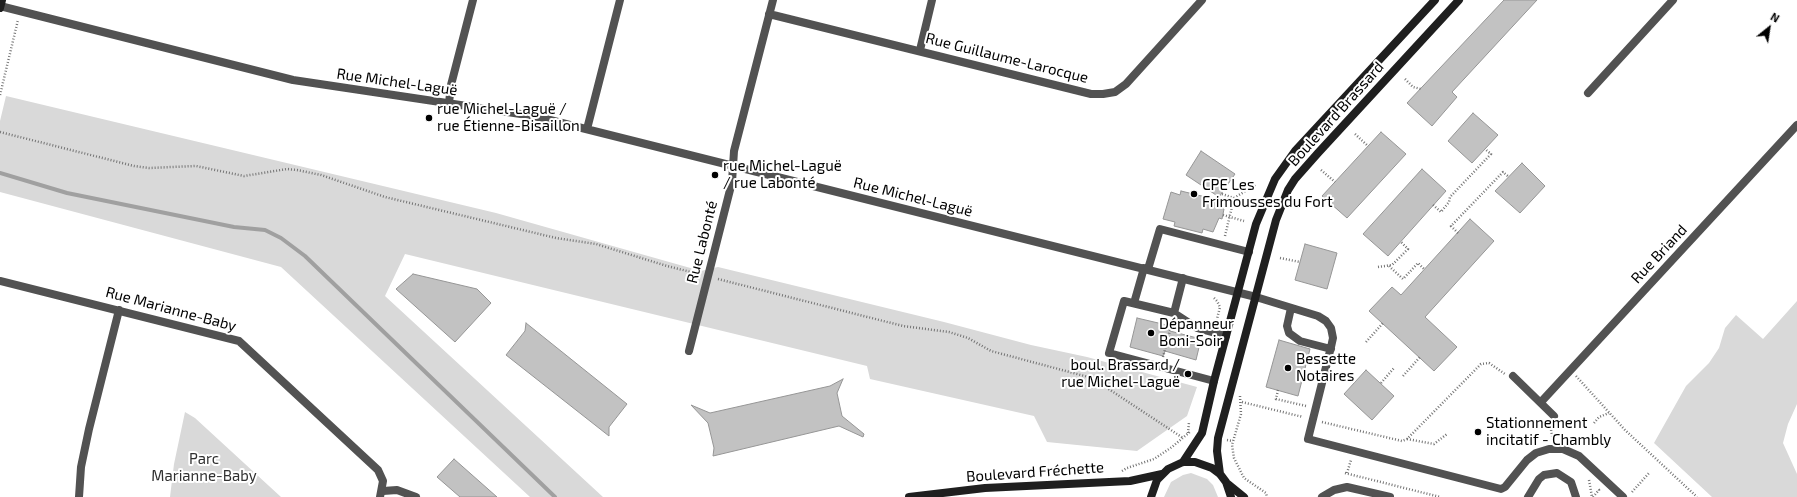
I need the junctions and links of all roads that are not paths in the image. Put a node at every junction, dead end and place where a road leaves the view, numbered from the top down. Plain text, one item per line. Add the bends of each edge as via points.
1 (2, 0) edge
2 (473, 0) edge
3 (620, 0) edge
4 (773, 0) edge
5 (932, 0) edge
6 (1202, 0) edge
7 (1435, 0) edge
8 (1459, 0) edge
9 (1674, 0) edge
10 (0, 6) edge
11 (769, 14) junction
12 (920, 50) junction
13 (1588, 93) dead end
14 (449, 103) junction
15 (1797, 125) edge
16 (588, 129) junction
17 (734, 166) junction
18 (1249, 252) junction
19 (1146, 269) junction
20 (1183, 278) junction
21 (0, 281) edge
22 (1238, 292) junction
23 (1256, 297) junction
24 (1134, 303) junction
25 (1291, 308) junction
26 (119, 310) junction
27 (1174, 313) junction
28 (1226, 336) junction
29 (1331, 349) junction
30 (689, 350) dead end
31 (1513, 376) road end
32 (1214, 381) junction
33 (1541, 402) junction
34 (1552, 419) road end
35 (1183, 462) junction
36 (1162, 474) junction
37 (1220, 474) junction
38 (1226, 482) junction
39 (381, 494) edge
40 (1626, 495) edge
41 (79, 497) edge
42 (416, 497) edge
43 (909, 497) edge
44 (1151, 497) edge
45 (1231, 497) edge
46 (1244, 497) edge
47 (1322, 497) edge
48 (1390, 497) edge
49 (1528, 497) edge
50 (1576, 497) edge

1 - 10 street
2 - 14 street
3 - 16 street
4 - 11 street, Rue Labonté
5 - 12 street
6 - 12 street, Rue Guillaume-Larocque via 1126,84 1109,94 1090,94
7 - 18 street, Boulevard Brassard via 1281,168 1261,210
8 - 23 street, Boulevard Brassard via 1295,179 1279,211
9 - 13 street
10 - 14 street, Rue Michel-Laguë via 293,80
11 - 12 street, Rue Guillaume-Larocque
11 - 17 street, Rue Labonté via 734,151
14 - 16 street, Rue Michel-Laguë via 534,116
15 - 33 street, Rue Briand
16 - 17 street, Rue Michel-Laguë
17 - 19 street, Rue Michel-Laguë
17 - 30 street, Rue Labonté
18 - 19 street via 1160,229
18 - 22 street, Boulevard Brassard
19 - 20 street, Rue Michel-Laguë
19 - 24 street
20 - 22 street, Rue Michel-Laguë
20 - 27 street
21 - 26 street, Rue Marianne-Baby
22 - 23 street, Rue Michel-Laguë
22 - 28 street, Boulevard Brassard
23 - 25 street, Rue Michel-Laguë
23 - 37 street, Boulevard Brassard via 1218,438
24 - 27 street
24 - 32 street via 1124,301 1109,353
25 - 29 street, Rue Michel-Laguë via 1326,321 1332,333
25 - 29 street via 1287,326 1289,333 1300,340
26 - 39 street, Rue Marianne-Baby via 239,341 378,470 383,481
26 - 41 street via 88,429
27 - 28 street via 1197,328
28 - 32 street, Boulevard Brassard
29 - 40 street, Rue Michel-Laguë via 1308,439 1501,488 1505,487 1536,453 1549,449 1564,449 1579,456
31 - 33 street
32 - 35 street, Boulevard Brassard via 1202,433
33 - 34 street
35 - 36 street
35 - 37 street via 1204,464
36 - 43 street, Boulevard Fréchette via 1130,481 992,488
36 - 44 street
37 - 38 street
38 - 45 street
38 - 46 street
39 - 42 street via 397,490
47 - 48 street via 1334,490 1348,487
49 - 50 street via 1539,479 1550,473 1557,473 1571,482

